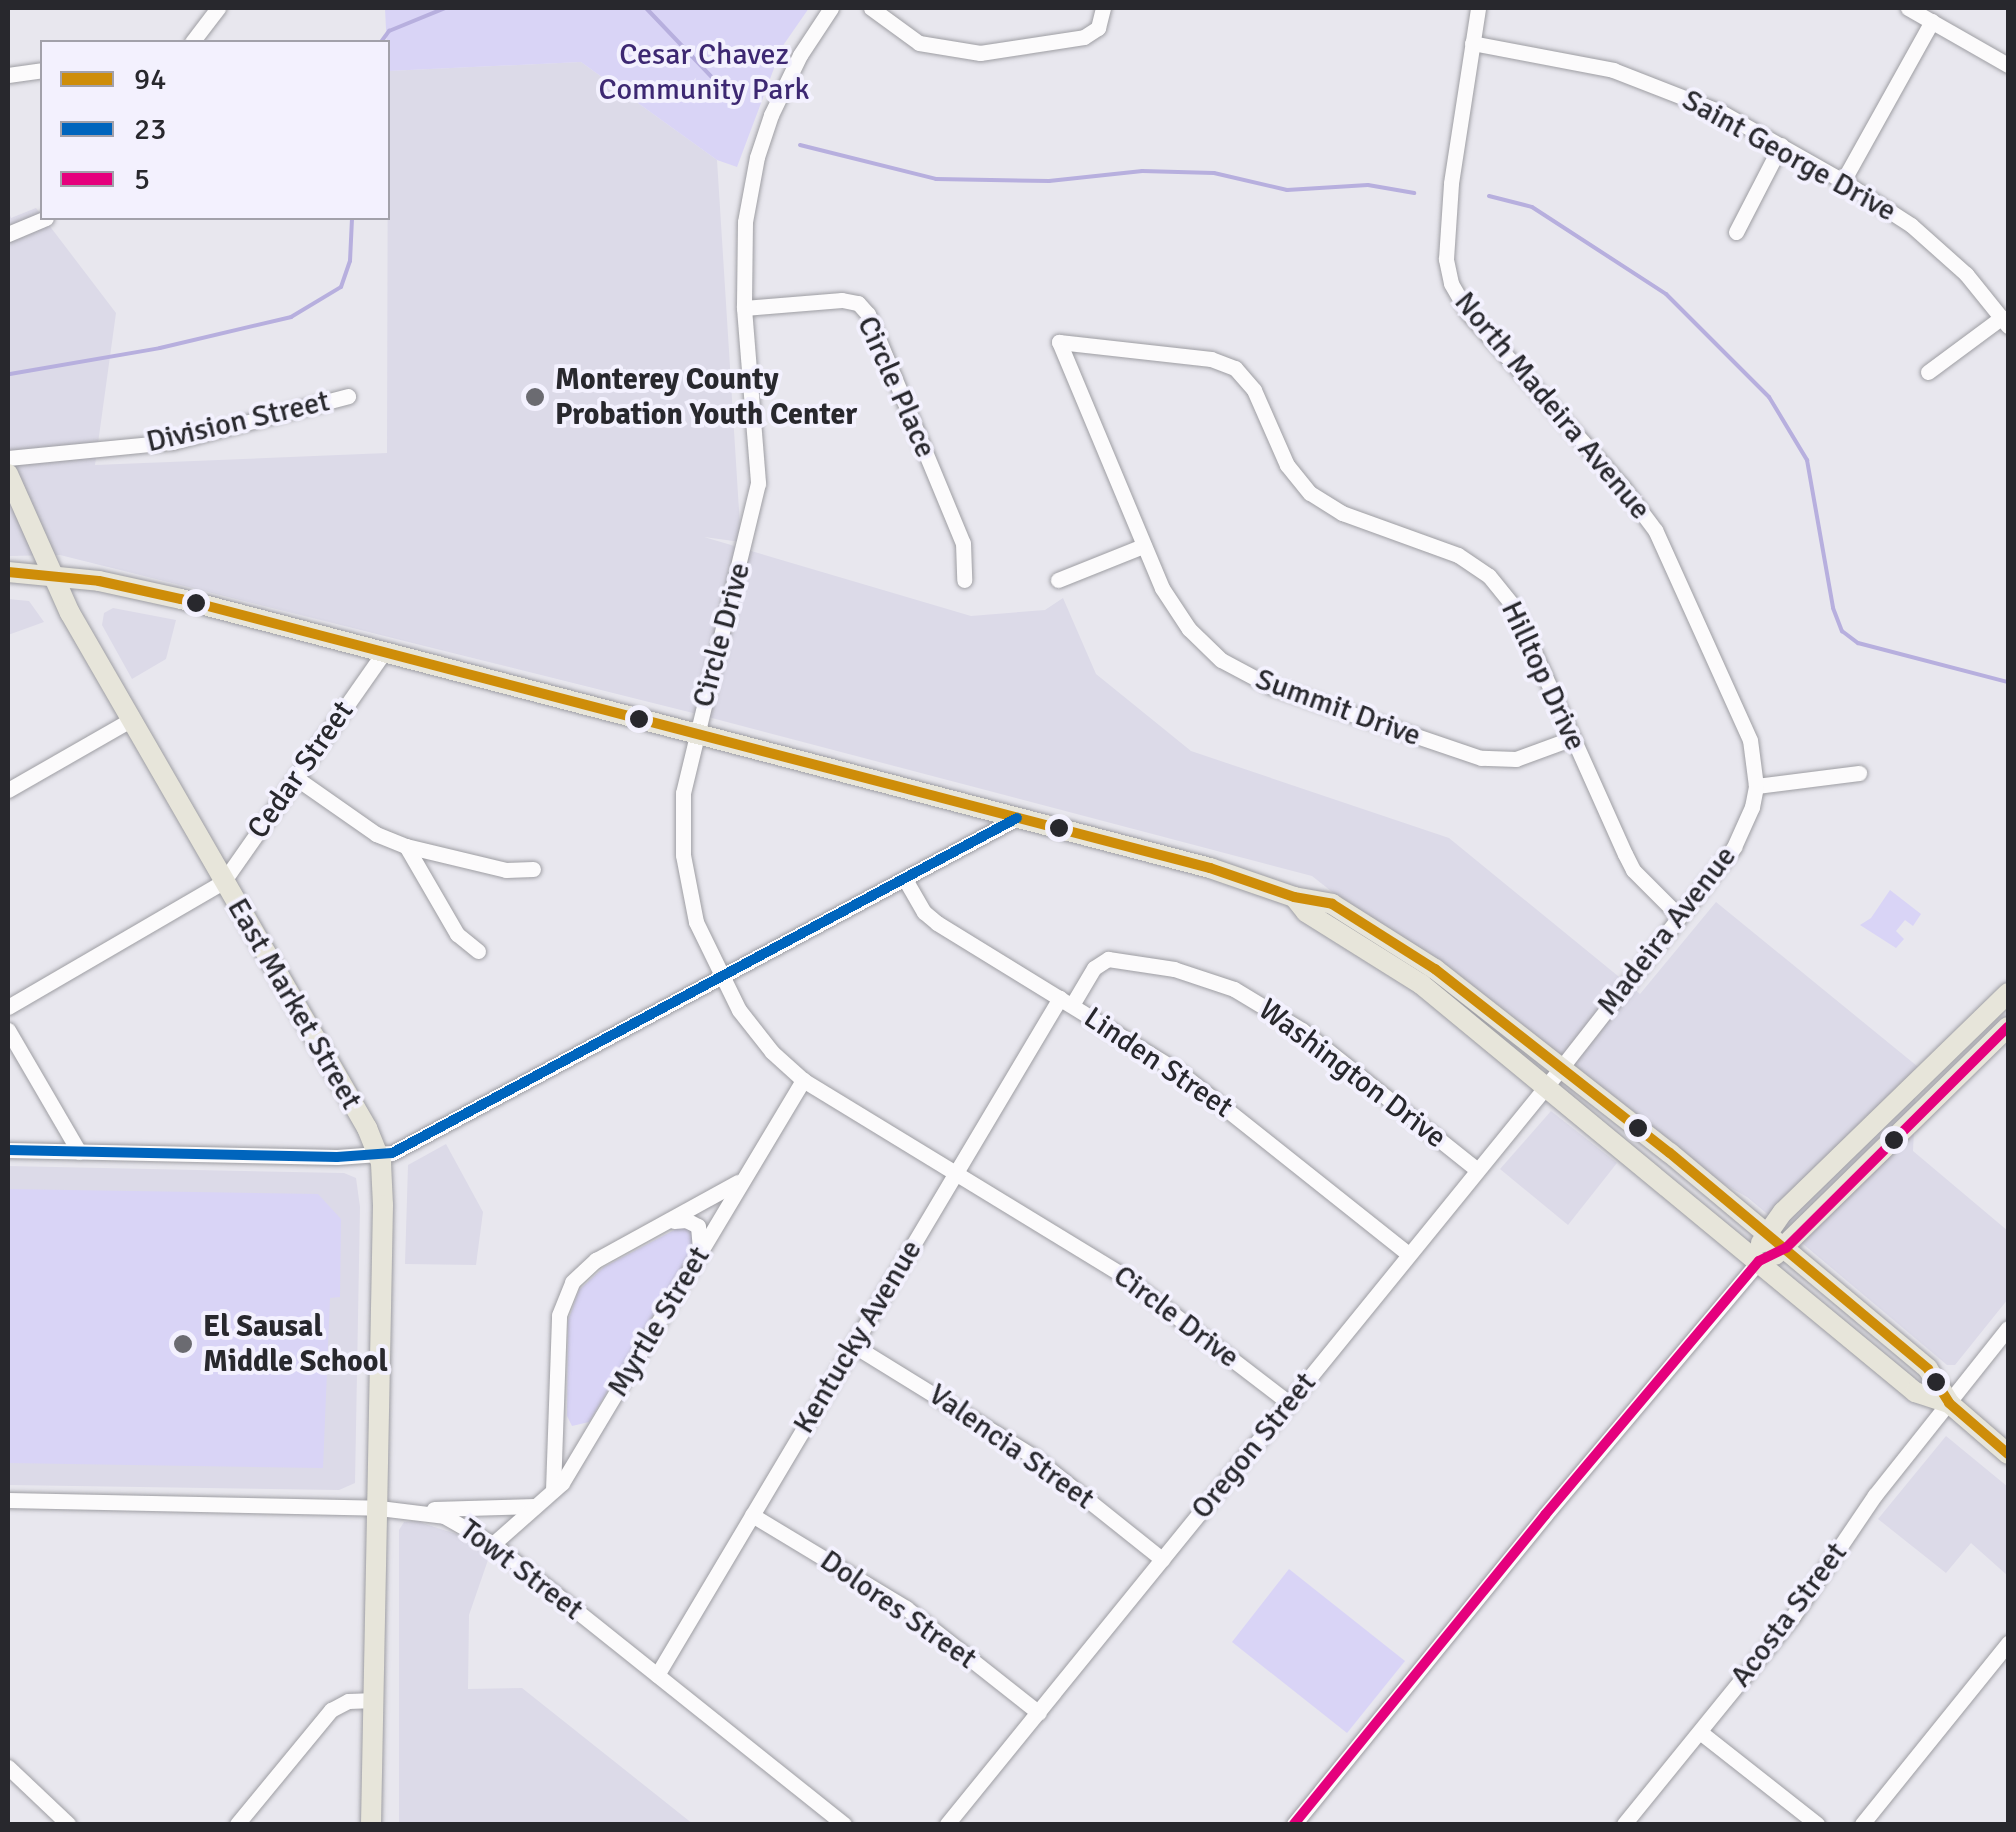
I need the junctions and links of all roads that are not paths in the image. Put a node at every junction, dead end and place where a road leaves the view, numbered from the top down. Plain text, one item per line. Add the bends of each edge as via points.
1 (218, 8) edge
2 (831, 8) edge
3 (871, 8) edge
4 (1103, 8) edge
5 (1478, 8) edge
6 (1908, 8) edge
7 (1932, 21) junction
8 (194, 40) edge
9 (1472, 43) junction
10 (2008, 65) edge
11 (40, 70) edge
12 (8, 75) edge
13 (1781, 146) junction
14 (1843, 181) junction
15 (41, 220) edge
16 (1736, 232) dead end
17 (8, 234) edge
18 (744, 308) junction
19 (2005, 321) edge
20 (1059, 342) joint
21 (1928, 372) dead end
22 (348, 396) dead end
23 (8, 458) edge
24 (8, 474) edge
25 (1143, 546) junction
26 (8, 572) edge
27 (50, 575) junction
28 (964, 580) dead end
29 (1058, 580) dead end
30 (384, 651) junction
31 (130, 720) junction
32 (696, 734) junction
33 (1573, 738) junction
34 (1859, 773) dead end
35 (296, 778) junction
36 (1756, 786) junction
37 (8, 790) edge
38 (1018, 818) junction
39 (406, 846) junction
40 (533, 868) dead end
41 (906, 881) junction
42 (223, 882) junction
43 (1294, 897) junction
44 (1679, 916) junction
45 (478, 952) dead end
46 (722, 980) junction
47 (2008, 994) edge
48 (1066, 1001) junction
49 (8, 1007) edge
50 (2008, 1027) edge
51 (8, 1030) edge
52 (1561, 1068) junction
53 (803, 1080) junction
54 (1546, 1087) junction
55 (8, 1150) edge
56 (79, 1152) junction
57 (379, 1157) junction
58 (1476, 1169) junction
59 (956, 1173) junction
60 (745, 1176) junction
61 (672, 1221) junction
62 (1766, 1231) junction
63 (1786, 1248) junction
64 (699, 1254) junction
65 (1408, 1254) junction
66 (1759, 1261) junction
67 (2008, 1328) edge
68 (854, 1344) junction
69 (1949, 1403) junction
70 (1288, 1404) junction
71 (557, 1411) junction
72 (597, 1425) junction
73 (2008, 1454) edge
74 (551, 1494) junction
75 (8, 1500) edge
76 (535, 1506) junction
77 (379, 1508) junction
78 (407, 1509) junction
79 (752, 1515) junction
80 (492, 1544) junction
81 (1162, 1559) junction
82 (2008, 1642) edge
83 (657, 1675) junction
84 (375, 1700) junction
85 (1039, 1713) junction
86 (1700, 1732) junction
87 (8, 1767) edge
88 (68, 1824) edge
89 (237, 1824) edge
90 (372, 1824) edge
91 (844, 1824) edge
92 (947, 1824) edge
93 (1294, 1824) edge
94 (1624, 1824) edge
95 (1817, 1824) edge
96 (1862, 1824) edge

1 - 8 street
2 - 18 street, Circle Drive via 794,66 757,157 745,222
3 - 4 street via 919,43 989,53 1084,37 1098,28
5 - 9 street, North Madeira Avenue
6 - 7 street
7 - 10 street
7 - 14 street
9 - 13 street, Saint George Drive via 1649,81
9 - 36 street, North Madeira Avenue via 1448,213 1446,258 1454,294 1655,530 1744,724
11 - 12 street
13 - 14 street, Saint George Drive
13 - 16 street
14 - 19 street, Saint George Drive via 1925,236
15 - 17 street
18 - 28 street, Circle Place via 842,300 868,314 963,543
18 - 32 street, Circle Drive via 757,494
19 - 21 street
20 - 25 street, Summit Drive
20 - 33 street, Hilltop Drive via 1212,359 1235,368 1310,493 1342,513 1458,555 1497,584
22 - 23 street, Division Street via 172,442
24 - 27 main road, East Market Street
25 - 29 street
25 - 33 street, Summit Drive via 1189,628 1221,660 1257,680 1481,758 1516,759
26 - 27 main road
27 - 30 main road via 145,590
27 - 31 main road, East Market Street
30 - 32 main road
30 - 35 street, Cedar Street
31 - 37 street
31 - 42 main road, East Market Street
32 - 38 main road
32 - 46 street, Circle Drive via 683,793 682,855 696,922
33 - 44 street, Hilltop Drive via 1632,870
34 - 36 street
35 - 39 street via 376,834
35 - 42 street, Cedar Street
36 - 44 street, Madeira Avenue via 1742,834
38 - 41 street
38 - 43 main road
39 - 40 street via 506,870
39 - 45 street via 457,934
41 - 46 street
41 - 48 street, Linden Street via 937,923
42 - 49 street, Cedar Street
42 - 57 main road, East Market Street
43 - 52 main road via 1332,904 1364,921
43 - 54 main road via 1306,912 1421,984
44 - 52 street, Madeira Avenue
46 - 53 street, Circle Drive via 758,1035
46 - 57 street
47 - 62 main road
48 - 58 street, Washington Drive via 1108,959 1174,969 1234,989 1302,1030
48 - 59 street, Kentucky Avenue
48 - 65 street, Linden Street via 1195,1084
50 - 63 main road
51 - 56 street
52 - 54 street, Oregon Street
52 - 62 main road
53 - 59 street, Circle Drive
53 - 60 street, Myrtle Street
54 - 58 street, Oregon Street
54 - 66 main road
55 - 56 street
56 - 57 street
57 - 77 main road, East Market Street
58 - 65 street, Oregon Street
59 - 68 street, Kentucky Avenue
59 - 70 street, Circle Drive via 1142,1288
60 - 61 street
60 - 64 street, Myrtle Street
61 - 64 street via 698,1226
61 - 71 street via 596,1260 572,1282 559,1314
62 - 63 main road
62 - 66 main road
63 - 66 main road
63 - 69 main road via 1928,1369
64 - 72 street, Myrtle Street
65 - 70 street, Oregon Street
66 - 69 main road via 1915,1392
66 - 93 street
67 - 69 street, Acosta Street
68 - 79 street, Kentucky Avenue
68 - 81 street, Valencia Street via 1018,1446
69 - 73 main road
69 - 86 street, Acosta Street
70 - 81 street, Oregon Street
71 - 72 street via 571,1431
71 - 74 street
72 - 74 street, Myrtle Street
74 - 76 street, Myrtle Street
75 - 77 street, Towt Street
76 - 78 street
76 - 80 street, Myrtle Street
77 - 78 street, Towt Street
77 - 84 main road, East Market Street
78 - 80 street, Towt Street via 453,1519
79 - 83 street, Kentucky Avenue
79 - 85 street, Dolores Street via 906,1608
80 - 83 street, Towt Street
81 - 85 street, Oregon Street
82 - 96 street
83 - 91 street, Towt Street
84 - 89 street via 348,1701 324,1716
84 - 90 main road, East Market Street
85 - 92 street, Oregon Street
86 - 94 street, Acosta Street
86 - 95 street
87 - 88 street

